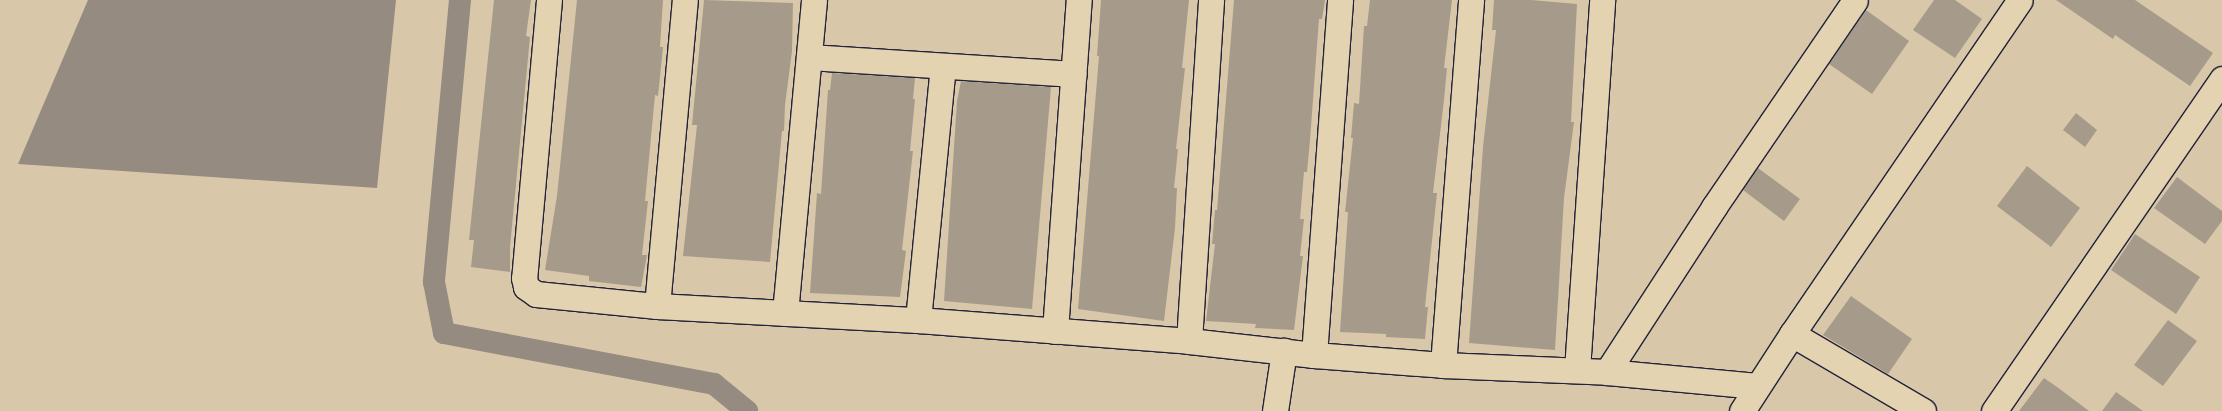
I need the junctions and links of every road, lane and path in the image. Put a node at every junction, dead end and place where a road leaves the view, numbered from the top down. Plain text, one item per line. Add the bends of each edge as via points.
1 (550, 0) edge
2 (685, 0) edge
3 (814, 0) edge
4 (1079, 0) edge
5 (1211, 0) edge
6 (1340, 0) edge
7 (1471, 0) edge
8 (1602, 0) edge
9 (1855, 0) edge
10 (2020, 0) edge
11 (810, 57) junction
12 (943, 67) junction
13 (1073, 74) junction
14 (2222, 79) edge
15 (657, 306) junction
16 (785, 313) junction
17 (918, 320) junction
18 (1055, 331) junction
19 (1792, 334) junction
20 (1188, 341) junction
21 (1284, 351) junction
22 (1314, 354) junction
23 (1443, 365) junction
24 (1577, 370) junction
25 (1607, 372) junction
26 (1757, 386) junction
27 (1276, 411) edge
28 (1742, 411) edge
29 (1923, 411) edge
30 (1994, 411) edge

1 - 15 street via 524,278 526,287 536,294
2 - 15 street
3 - 11 street
4 - 13 street
5 - 20 street
6 - 22 street
7 - 23 street
8 - 24 street
9 - 25 street
10 - 19 street
11 - 12 street
11 - 16 street
12 - 13 street
12 - 17 street
13 - 18 street
14 - 30 street
15 - 16 street
16 - 17 street
17 - 18 street
18 - 20 street
19 - 26 street
19 - 29 street
20 - 21 street
21 - 22 street
21 - 27 street
22 - 23 street
23 - 24 street
24 - 25 street
25 - 26 street
26 - 28 street

